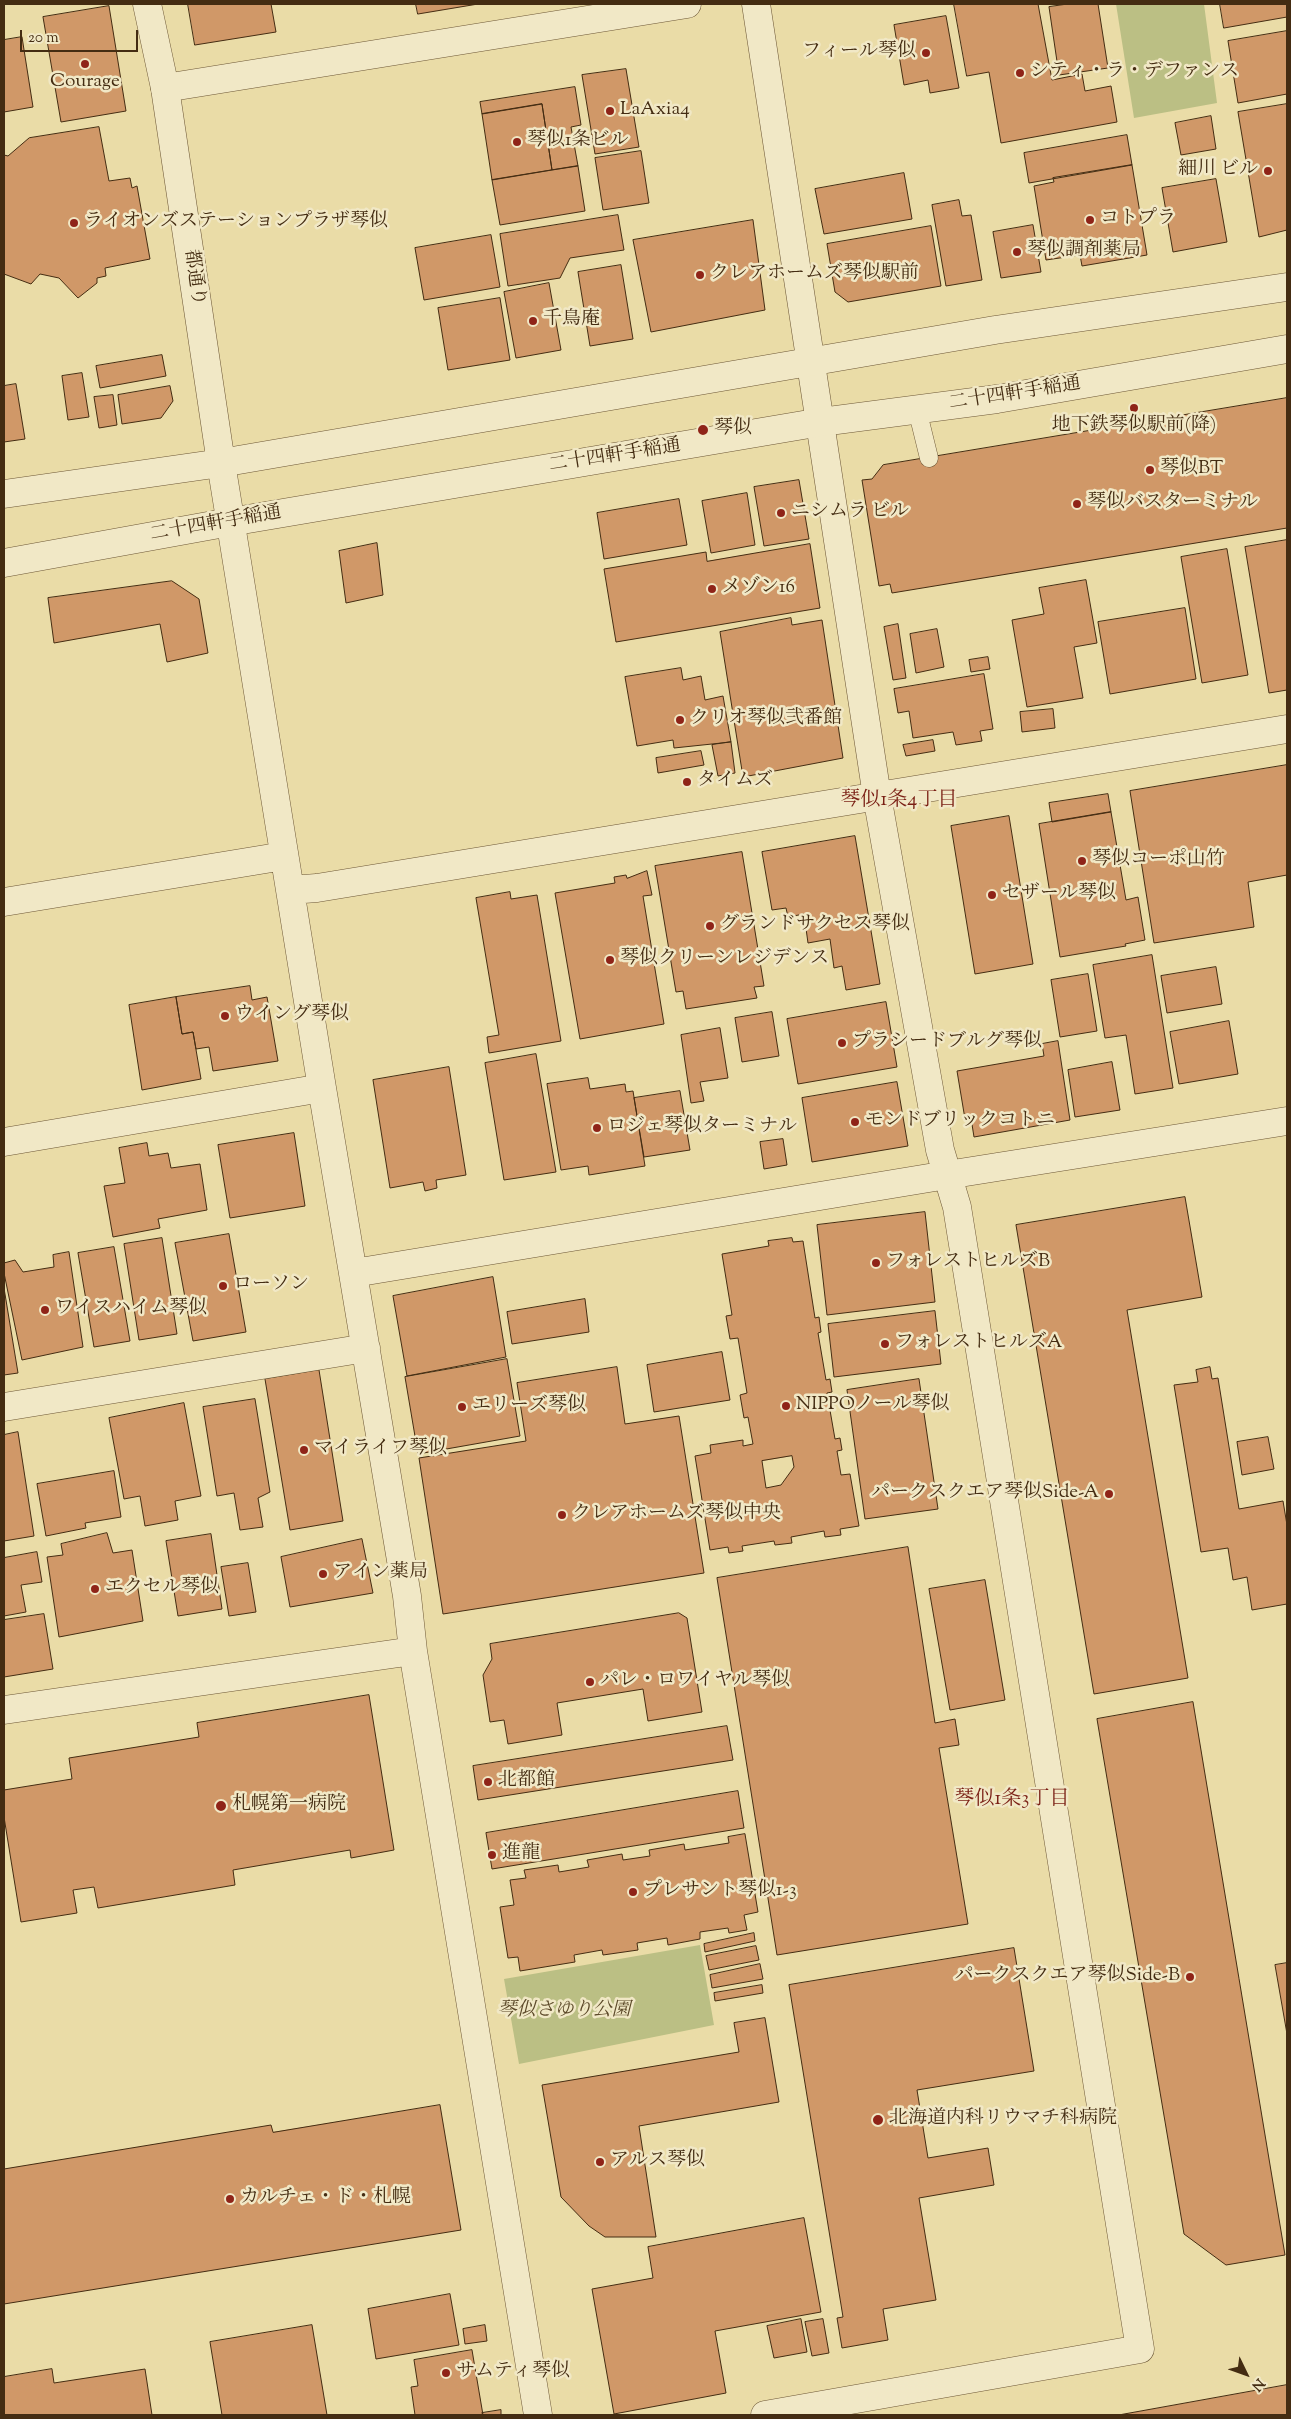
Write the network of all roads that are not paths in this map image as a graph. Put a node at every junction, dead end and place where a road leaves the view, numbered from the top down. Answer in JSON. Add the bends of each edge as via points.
{"nodes":[{"id":1,"x":147,"y":4,"type":"edge"},
{"id":2,"x":687,"y":4,"type":"edge"},
{"id":3,"x":756,"y":4,"type":"edge"},
{"id":4,"x":165,"y":88,"type":"junction"},
{"id":5,"x":1287,"y":287,"type":"edge"},
{"id":6,"x":1287,"y":349,"type":"edge"},
{"id":7,"x":812,"y":363,"type":"junction"},
{"id":8,"x":917,"y":409,"type":"junction"},
{"id":9,"x":821,"y":422,"type":"junction"},
{"id":10,"x":929,"y":458,"type":"dead end"},
{"id":11,"x":221,"y":464,"type":"junction"},
{"id":12,"x":4,"y":494,"type":"edge"},
{"id":13,"x":230,"y":522,"type":"junction"},
{"id":14,"x":4,"y":563,"type":"edge"},
{"id":15,"x":1287,"y":729,"type":"edge"},
{"id":16,"x":877,"y":796,"type":"junction"},
{"id":17,"x":284,"y":856,"type":"junction"},
{"id":18,"x":290,"y":890,"type":"junction"},
{"id":19,"x":4,"y":902,"type":"edge"},
{"id":20,"x":322,"y":1088,"type":"junction"},
{"id":21,"x":1287,"y":1121,"type":"edge"},
{"id":22,"x":4,"y":1142,"type":"edge"},
{"id":23,"x":947,"y":1175,"type":"junction"},
{"id":24,"x":354,"y":1273,"type":"junction"},
{"id":25,"x":366,"y":1348,"type":"junction"},
{"id":26,"x":4,"y":1407,"type":"edge"},
{"id":27,"x":413,"y":1651,"type":"junction"},
{"id":28,"x":4,"y":1710,"type":"edge"},
{"id":29,"x":538,"y":2415,"type":"edge"},
{"id":30,"x":765,"y":2415,"type":"edge"}],
"edges":[{"from":1,"to":4,"type":"street","name":"都通り"},
{"from":2,"to":4,"type":"street"},
{"from":3,"to":7,"type":"street"},
{"from":4,"to":11,"type":"street","name":"都通り"},
{"from":5,"to":7,"type":"street","via":[[995,330]]},
{"from":6,"to":8,"type":"street","name":"二十四軒手稲通"},
{"from":7,"to":9,"type":"street"},
{"from":7,"to":11,"type":"street"},
{"from":8,"to":9,"type":"street","name":"二十四軒手稲通"},
{"from":8,"to":10,"type":"lane"},
{"from":9,"to":13,"type":"street","name":"二十四軒手稲通"},
{"from":9,"to":16,"type":"street"},
{"from":11,"to":12,"type":"street"},
{"from":11,"to":13,"type":"street","name":"都通り"},
{"from":13,"to":14,"type":"street","name":"二十四軒手稲通"},
{"from":13,"to":17,"type":"street","name":"都通り"},
{"from":15,"to":16,"type":"street"},
{"from":16,"to":18,"type":"street"},
{"from":16,"to":23,"type":"street"},
{"from":17,"to":18,"type":"street","name":"都通り"},
{"from":17,"to":19,"type":"street"},
{"from":18,"to":20,"type":"street","name":"都通り"},
{"from":20,"to":22,"type":"street"},
{"from":20,"to":24,"type":"street","name":"都通り"},
{"from":21,"to":23,"type":"street"},
{"from":23,"to":24,"type":"street"},
{"from":23,"to":30,"type":"street","via":[[957,1207],[1140,2349]]},
{"from":24,"to":25,"type":"street","name":"都通り"},
{"from":25,"to":26,"type":"street"},
{"from":25,"to":27,"type":"street","name":"都通り","via":[[407,1596]]},
{"from":27,"to":28,"type":"street"},
{"from":27,"to":29,"type":"street","name":"都通り"}]}
